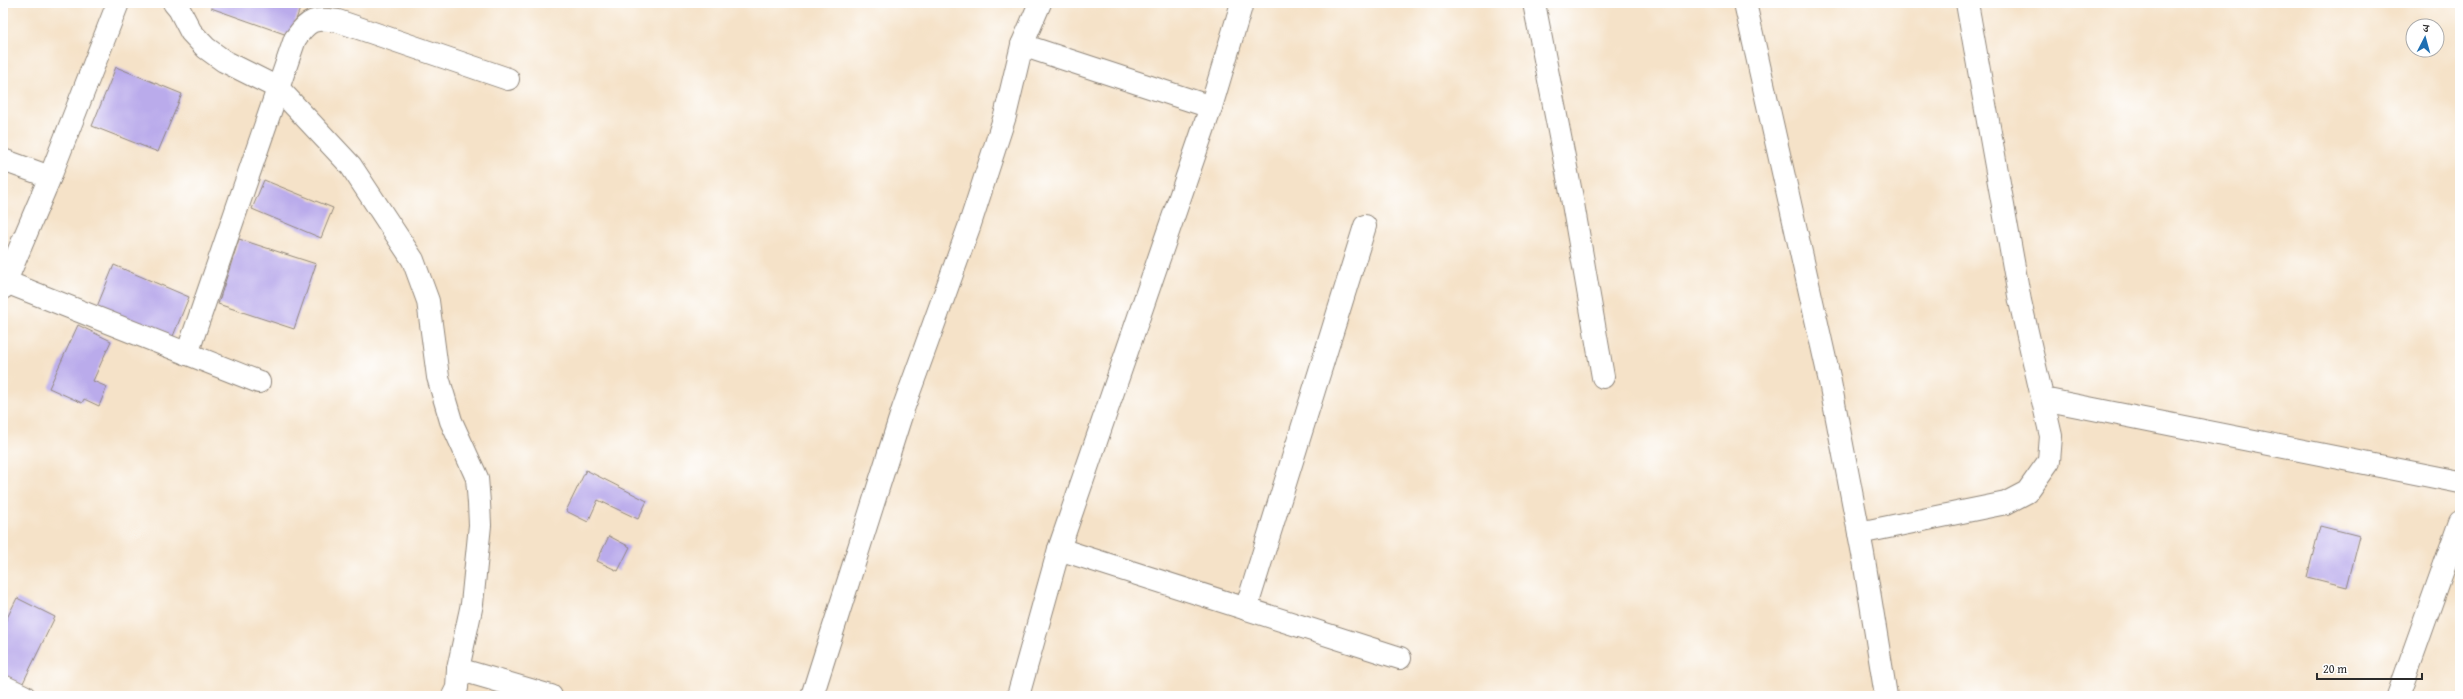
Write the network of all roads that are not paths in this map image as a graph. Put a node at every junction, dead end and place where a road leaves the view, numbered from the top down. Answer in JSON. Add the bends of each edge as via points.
{"nodes":[{"id":1,"x":118,"y":3,"type":"edge"},
{"id":2,"x":174,"y":3,"type":"edge"},
{"id":3,"x":1040,"y":3,"type":"edge"},
{"id":4,"x":1242,"y":3,"type":"edge"},
{"id":5,"x":1534,"y":3,"type":"edge"},
{"id":6,"x":1745,"y":3,"type":"edge"},
{"id":7,"x":1967,"y":3,"type":"edge"},
{"id":8,"x":1022,"y":45,"type":"junction"},
{"id":9,"x":508,"y":79,"type":"dead end"},
{"id":10,"x":278,"y":88,"type":"junction"},
{"id":11,"x":1211,"y":107,"type":"junction"},
{"id":12,"x":3,"y":160,"type":"edge"},
{"id":13,"x":50,"y":176,"type":"junction"},
{"id":14,"x":1364,"y":226,"type":"dead end"},
{"id":15,"x":4,"y":285,"type":"edge"},
{"id":16,"x":187,"y":354,"type":"junction"},
{"id":17,"x":1603,"y":377,"type":"dead end"},
{"id":18,"x":259,"y":382,"type":"dead end"},
{"id":19,"x":2043,"y":399,"type":"junction"},
{"id":20,"x":2460,"y":482,"type":"edge"},
{"id":21,"x":2460,"y":522,"type":"edge"},
{"id":22,"x":1859,"y":532,"type":"junction"},
{"id":23,"x":1059,"y":549,"type":"junction"},
{"id":24,"x":1246,"y":609,"type":"junction"},
{"id":25,"x":1400,"y":658,"type":"dead end"},
{"id":26,"x":458,"y":669,"type":"junction"},
{"id":27,"x":3,"y":686,"type":"edge"},
{"id":28,"x":24,"y":696,"type":"edge"},
{"id":29,"x":453,"y":696,"type":"edge"},
{"id":30,"x":551,"y":696,"type":"edge"},
{"id":31,"x":812,"y":696,"type":"edge"},
{"id":32,"x":1018,"y":696,"type":"edge"},
{"id":33,"x":1886,"y":696,"type":"edge"},
{"id":34,"x":2398,"y":696,"type":"edge"}],
"edges":[{"from":1,"to":13,"type":"street"},
{"from":2,"to":10,"type":"street","via":[[180,8],[191,32],[206,48],[224,61]]},
{"from":3,"to":8,"type":"street"},
{"from":4,"to":11,"type":"street"},
{"from":5,"to":17,"type":"street"},
{"from":6,"to":22,"type":"street","via":[[1829,378]]},
{"from":7,"to":19,"type":"street","via":[[2020,301]]},
{"from":8,"to":11,"type":"street"},
{"from":8,"to":31,"type":"street","via":[[1000,131],[969,227],[903,409]]},
{"from":9,"to":10,"type":"street","via":[[338,20],[323,19],[306,24],[295,39]]},
{"from":10,"to":16,"type":"street"},
{"from":10,"to":26,"type":"street","via":[[351,166],[414,260],[428,301],[438,377],[451,421],[477,478],[480,526],[472,604]]},
{"from":11,"to":23,"type":"street"},
{"from":12,"to":13,"type":"street"},
{"from":13,"to":15,"type":"street"},
{"from":14,"to":24,"type":"street"},
{"from":15,"to":16,"type":"street"},
{"from":16,"to":18,"type":"street"},
{"from":19,"to":20,"type":"street"},
{"from":19,"to":22,"type":"street","via":[[2051,436],[2049,460],[2027,492],[2006,503]]},
{"from":21,"to":34,"type":"street"},
{"from":22,"to":33,"type":"street"},
{"from":23,"to":24,"type":"street"},
{"from":23,"to":32,"type":"street"},
{"from":24,"to":25,"type":"street"},
{"from":26,"to":29,"type":"street","via":[[457,688]]},
{"from":26,"to":30,"type":"street"},
{"from":27,"to":28,"type":"street"}]}
